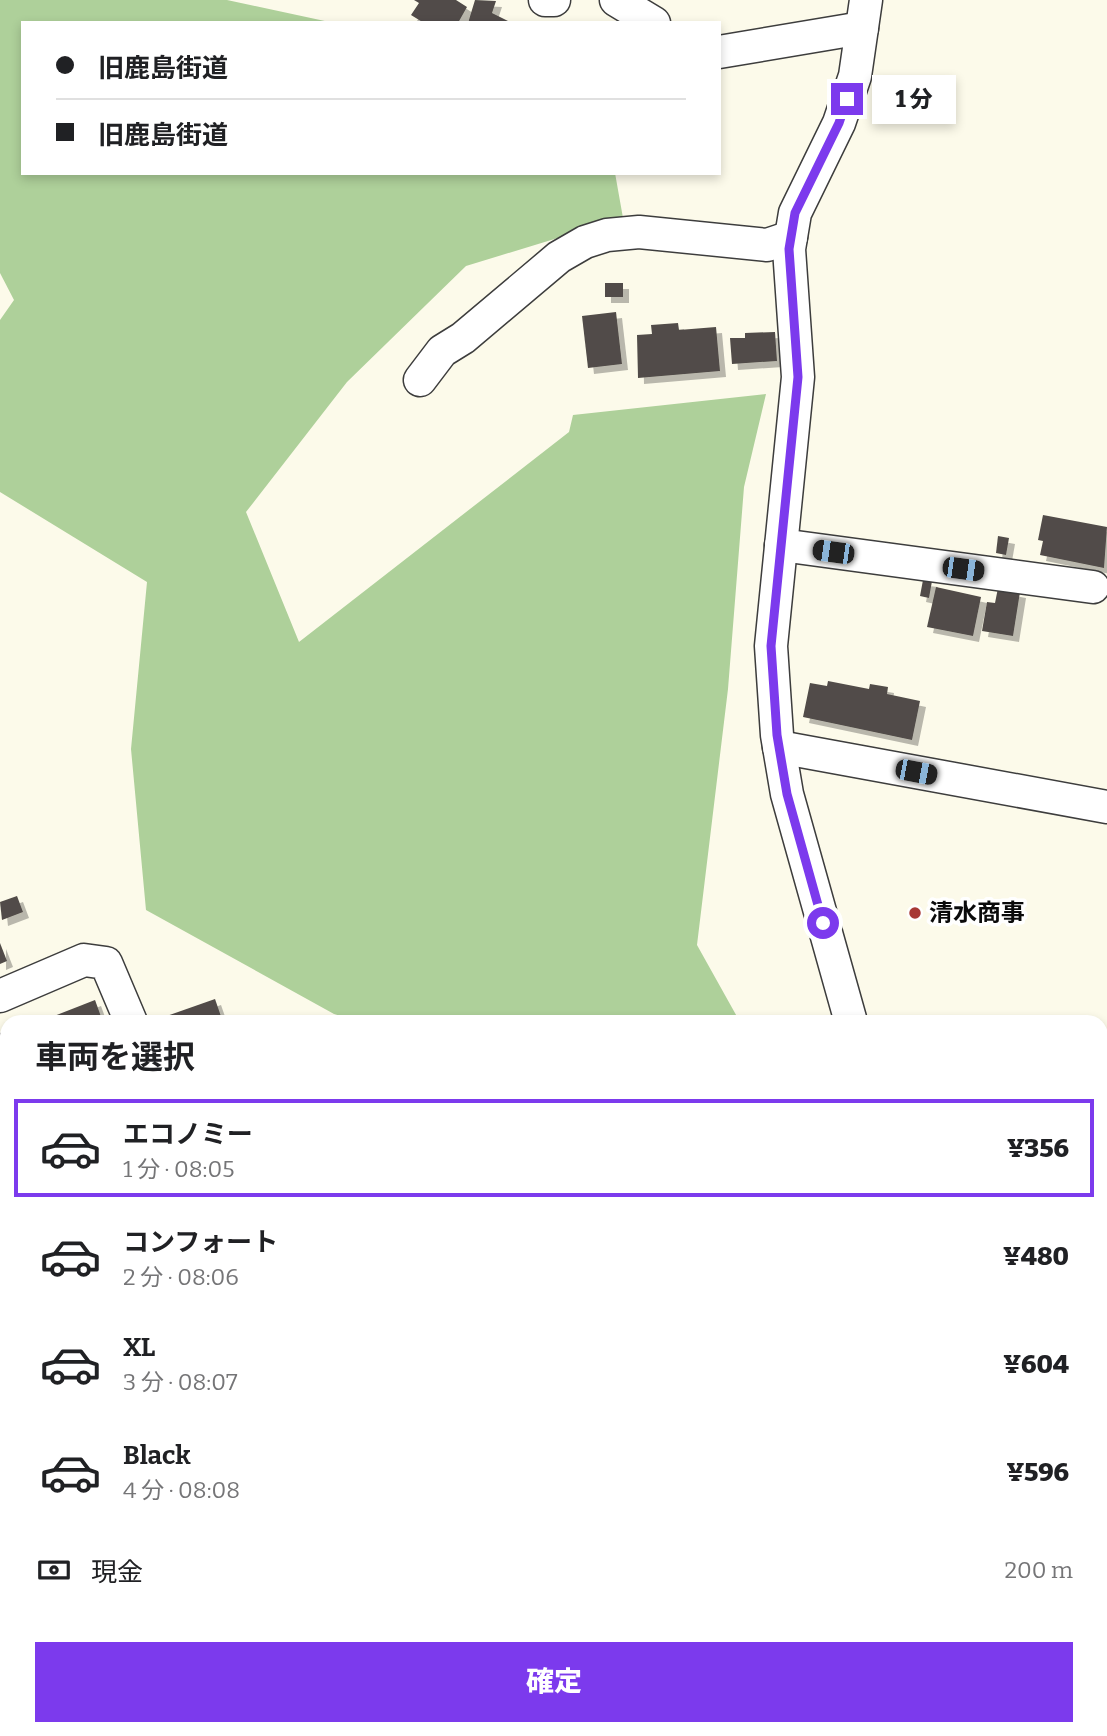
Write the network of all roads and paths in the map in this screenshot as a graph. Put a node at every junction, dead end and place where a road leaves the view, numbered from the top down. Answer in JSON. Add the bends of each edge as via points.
{"nodes":[{"id":1,"x":545,"y":0,"type":"edge"},
{"id":2,"x":554,"y":0,"type":"edge"},
{"id":3,"x":615,"y":0,"type":"edge"},
{"id":4,"x":864,"y":14,"type":"edge"},
{"id":5,"x":651,"y":21,"type":"edge"},
{"id":6,"x":721,"y":50,"type":"edge"},
{"id":7,"x":791,"y":237,"type":"junction"},
{"id":8,"x":421,"y":380,"type":"dead end"},
{"id":9,"x":781,"y":545,"type":"junction"},
{"id":10,"x":1093,"y":587,"type":"dead end"},
{"id":11,"x":779,"y":747,"type":"junction"},
{"id":12,"x":1107,"y":807,"type":"edge"},
{"id":13,"x":0,"y":996,"type":"edge"},
{"id":14,"x":128,"y":1015,"type":"edge"},
{"id":15,"x":849,"y":1015,"type":"edge"}],
"edges":[{"from":1,"to":2,"type":"street"},
{"from":3,"to":5,"type":"street"},
{"from":4,"to":6,"type":"street"},
{"from":4,"to":7,"type":"street","via":[[851,88],[795,213]]},
{"from":7,"to":8,"type":"street","via":[[768,245],[639,232],[586,242],[559,257],[442,351]]},
{"from":7,"to":9,"type":"street","via":[[798,377]]},
{"from":9,"to":10,"type":"street"},
{"from":9,"to":11,"type":"street","via":[[771,646]]},
{"from":11,"to":12,"type":"street"},
{"from":11,"to":15,"type":"street","via":[[787,794]]},
{"from":13,"to":14,"type":"street","via":[[83,960],[106,963]]}]}
